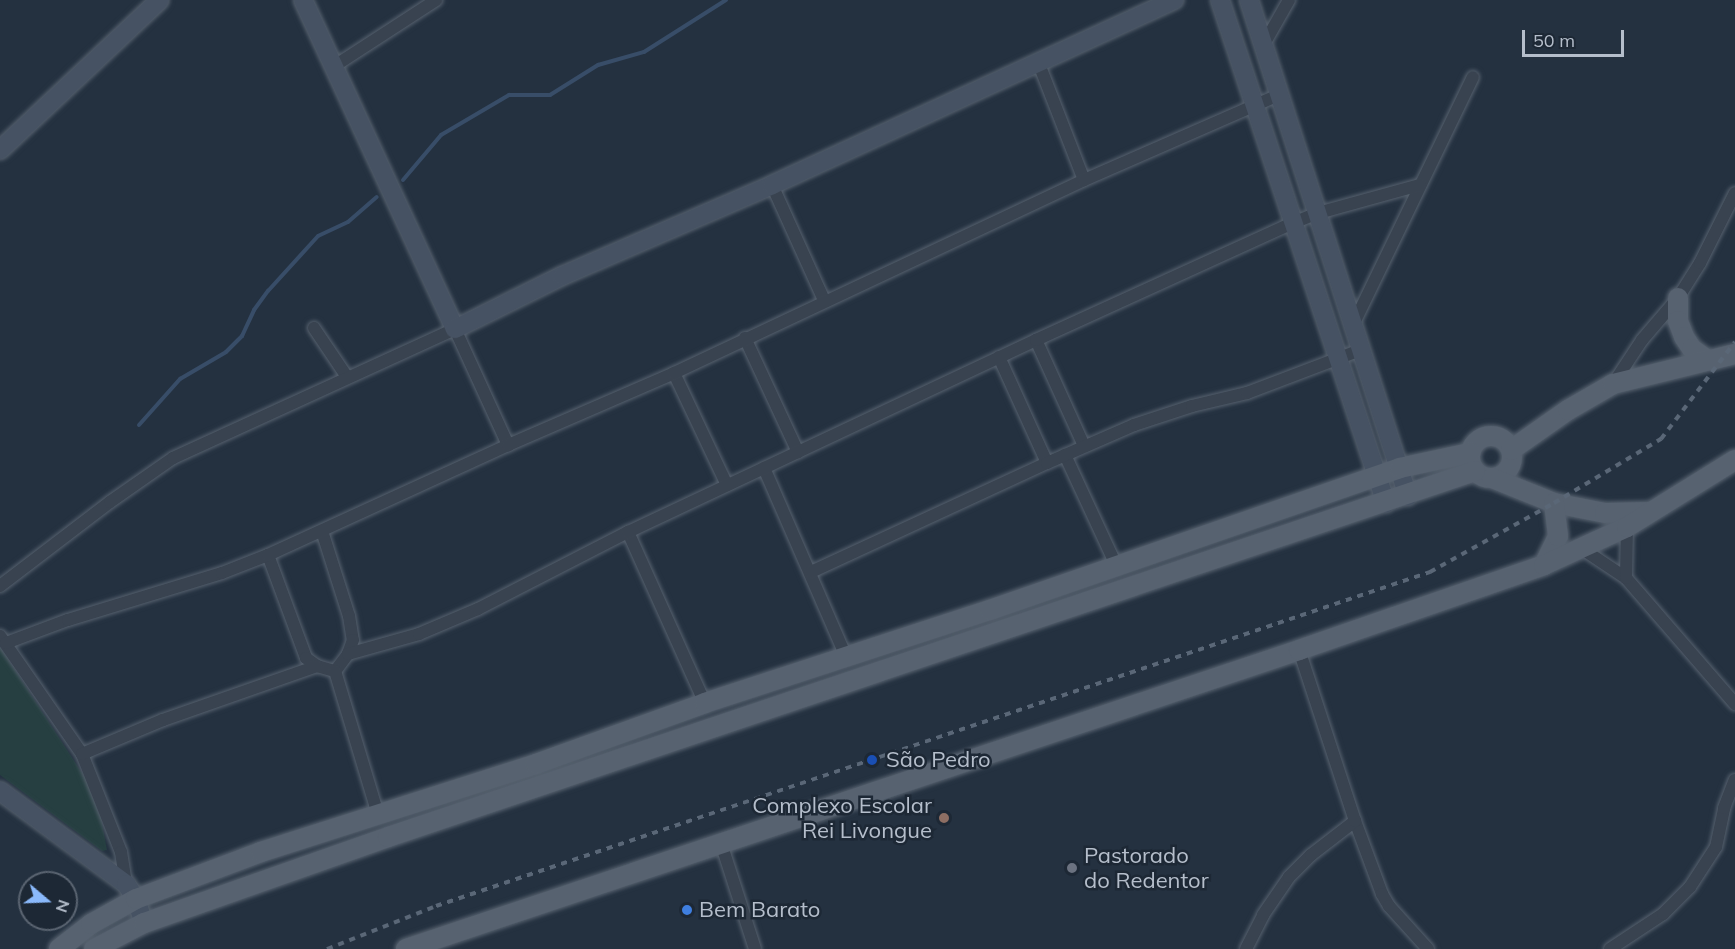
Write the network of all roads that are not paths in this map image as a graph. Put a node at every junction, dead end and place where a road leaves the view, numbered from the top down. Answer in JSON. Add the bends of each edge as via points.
{"nodes":[{"id":1,"x":160,"y":0,"type":"edge"},
{"id":2,"x":303,"y":0,"type":"edge"},
{"id":3,"x":436,"y":0,"type":"edge"},
{"id":4,"x":1175,"y":0,"type":"edge"},
{"id":5,"x":1220,"y":0,"type":"edge"},
{"id":6,"x":1249,"y":0,"type":"edge"},
{"id":7,"x":1289,"y":0,"type":"edge"},
{"id":8,"x":1264,"y":44,"type":"junction"},
{"id":9,"x":1039,"y":64,"type":"junction"},
{"id":10,"x":333,"y":67,"type":"junction"},
{"id":11,"x":1473,"y":77,"type":"dead end"},
{"id":12,"x":1281,"y":94,"type":"junction"},
{"id":13,"x":1253,"y":105,"type":"junction"},
{"id":14,"x":0,"y":150,"type":"edge"},
{"id":15,"x":1084,"y":180,"type":"junction"},
{"id":16,"x":772,"y":185,"type":"junction"},
{"id":17,"x":1420,"y":185,"type":"junction"},
{"id":18,"x":1735,"y":193,"type":"edge"},
{"id":19,"x":1318,"y":213,"type":"junction"},
{"id":20,"x":1293,"y":223,"type":"junction"},
{"id":21,"x":1678,"y":298,"type":"junction"},
{"id":22,"x":824,"y":300,"type":"junction"},
{"id":23,"x":1354,"y":323,"type":"junction"},
{"id":24,"x":314,"y":328,"type":"dead end"},
{"id":25,"x":455,"y":329,"type":"junction"},
{"id":26,"x":745,"y":338,"type":"junction"},
{"id":27,"x":1036,"y":340,"type":"junction"},
{"id":28,"x":1363,"y":349,"type":"junction"},
{"id":29,"x":1735,"y":354,"type":"edge"},
{"id":30,"x":999,"y":357,"type":"junction"},
{"id":31,"x":1338,"y":358,"type":"junction"},
{"id":32,"x":1708,"y":360,"type":"junction"},
{"id":33,"x":674,"y":372,"type":"junction"},
{"id":34,"x":347,"y":376,"type":"junction"},
{"id":35,"x":1613,"y":384,"type":"junction"},
{"id":36,"x":508,"y":445,"type":"junction"},
{"id":37,"x":1084,"y":446,"type":"junction"},
{"id":38,"x":1511,"y":450,"type":"junction"},
{"id":39,"x":798,"y":452,"type":"junction"},
{"id":40,"x":1065,"y":455,"type":"junction"},
{"id":41,"x":1735,"y":460,"type":"edge"},
{"id":42,"x":1047,"y":463,"type":"junction"},
{"id":43,"x":1479,"y":467,"type":"junction"},
{"id":44,"x":764,"y":468,"type":"junction"},
{"id":45,"x":1401,"y":468,"type":"junction"},
{"id":46,"x":1377,"y":477,"type":"junction"},
{"id":47,"x":727,"y":485,"type":"junction"},
{"id":48,"x":1408,"y":496,"type":"junction"},
{"id":49,"x":1386,"y":503,"type":"junction"},
{"id":50,"x":1554,"y":503,"type":"junction"},
{"id":51,"x":1654,"y":511,"type":"junction"},
{"id":52,"x":1248,"y":520,"type":"junction"},
{"id":53,"x":1627,"y":527,"type":"junction"},
{"id":54,"x":322,"y":531,"type":"junction"},
{"id":55,"x":628,"y":532,"type":"junction"},
{"id":56,"x":1256,"y":544,"type":"junction"},
{"id":57,"x":1581,"y":548,"type":"junction"},
{"id":58,"x":268,"y":555,"type":"junction"},
{"id":59,"x":1116,"y":565,"type":"junction"},
{"id":60,"x":1544,"y":565,"type":"junction"},
{"id":61,"x":811,"y":572,"type":"junction"},
{"id":62,"x":1626,"y":578,"type":"junction"},
{"id":63,"x":0,"y":586,"type":"edge"},
{"id":64,"x":990,"y":610,"type":"junction"},
{"id":65,"x":998,"y":633,"type":"junction"},
{"id":66,"x":3,"y":640,"type":"edge"},
{"id":67,"x":1299,"y":650,"type":"junction"},
{"id":68,"x":348,"y":654,"type":"junction"},
{"id":69,"x":846,"y":657,"type":"junction"},
{"id":70,"x":317,"y":666,"type":"junction"},
{"id":71,"x":334,"y":671,"type":"junction"},
{"id":72,"x":705,"y":703,"type":"junction"},
{"id":73,"x":1735,"y":704,"type":"edge"},
{"id":74,"x":82,"y":754,"type":"junction"},
{"id":75,"x":536,"y":764,"type":"junction"},
{"id":76,"x":1735,"y":780,"type":"edge"},
{"id":77,"x":543,"y":786,"type":"junction"},
{"id":78,"x":0,"y":791,"type":"edge"},
{"id":79,"x":378,"y":814,"type":"junction"},
{"id":80,"x":1355,"y":821,"type":"junction"},
{"id":81,"x":721,"y":843,"type":"junction"},
{"id":82,"x":261,"y":852,"type":"junction"},
{"id":83,"x":274,"y":876,"type":"junction"},
{"id":84,"x":131,"y":892,"type":"junction"},
{"id":85,"x":144,"y":923,"type":"junction"},
{"id":86,"x":59,"y":949,"type":"edge"},
{"id":87,"x":94,"y":949,"type":"edge"},
{"id":88,"x":406,"y":949,"type":"edge"},
{"id":89,"x":754,"y":949,"type":"edge"},
{"id":90,"x":1246,"y":949,"type":"edge"},
{"id":91,"x":1428,"y":949,"type":"edge"},
{"id":92,"x":1610,"y":949,"type":"edge"}],
"edges":[{"from":1,"to":14,"type":"street"},
{"from":2,"to":10,"type":"street"},
{"from":3,"to":10,"type":"street"},
{"from":4,"to":9,"type":"street"},
{"from":5,"to":13,"type":"street"},
{"from":6,"to":8,"type":"street"},
{"from":7,"to":8,"type":"street"},
{"from":8,"to":12,"type":"street"},
{"from":9,"to":15,"type":"street"},
{"from":9,"to":16,"type":"street"},
{"from":10,"to":25,"type":"street"},
{"from":11,"to":17,"type":"street"},
{"from":12,"to":13,"type":"street"},
{"from":12,"to":19,"type":"street"},
{"from":13,"to":15,"type":"street"},
{"from":13,"to":20,"type":"street"},
{"from":15,"to":22,"type":"street"},
{"from":16,"to":22,"type":"street"},
{"from":16,"to":25,"type":"street","via":[[562,276]]},
{"from":17,"to":19,"type":"street"},
{"from":17,"to":23,"type":"street"},
{"from":18,"to":21,"type":"street"},
{"from":19,"to":20,"type":"street"},
{"from":19,"to":23,"type":"street"},
{"from":20,"to":27,"type":"street"},
{"from":20,"to":31,"type":"street"},
{"from":21,"to":32,"type":"main road","via":[[1678,321],[1684,337],[1692,349]]},
{"from":21,"to":35,"type":"street","via":[[1642,340]]},
{"from":22,"to":26,"type":"street"},
{"from":23,"to":28,"type":"street"},
{"from":24,"to":34,"type":"street"},
{"from":25,"to":34,"type":"street"},
{"from":25,"to":36,"type":"street"},
{"from":26,"to":33,"type":"street"},
{"from":26,"to":39,"type":"street"},
{"from":27,"to":30,"type":"street"},
{"from":27,"to":37,"type":"street"},
{"from":28,"to":31,"type":"street"},
{"from":28,"to":45,"type":"street"},
{"from":29,"to":32,"type":"main road"},
{"from":30,"to":39,"type":"street"},
{"from":30,"to":42,"type":"street"},
{"from":31,"to":37,"type":"street","via":[[1247,393],[1192,406]]},
{"from":31,"to":46,"type":"street"},
{"from":32,"to":35,"type":"main road"},
{"from":33,"to":36,"type":"street"},
{"from":33,"to":47,"type":"street"},
{"from":34,"to":63,"type":"street","via":[[173,458]]},
{"from":35,"to":38,"type":"main road"},
{"from":36,"to":54,"type":"street"},
{"from":37,"to":40,"type":"street"},
{"from":38,"to":43,"type":"main road","via":[[1508,469]]},
{"from":38,"to":43,"type":"main road","via":[[1502,439],[1489,436],[1477,441]]},
{"from":39,"to":44,"type":"street"},
{"from":40,"to":42,"type":"street"},
{"from":40,"to":59,"type":"street"},
{"from":41,"to":51,"type":"main road"},
{"from":42,"to":61,"type":"street"},
{"from":43,"to":45,"type":"main road"},
{"from":43,"to":48,"type":"main road"},
{"from":43,"to":50,"type":"main road"},
{"from":44,"to":47,"type":"street"},
{"from":44,"to":61,"type":"street"},
{"from":45,"to":46,"type":"main road"},
{"from":45,"to":48,"type":"street"},
{"from":46,"to":49,"type":"street"},
{"from":46,"to":52,"type":"main road"},
{"from":47,"to":55,"type":"street"},
{"from":48,"to":49,"type":"main road"},
{"from":49,"to":56,"type":"main road"},
{"from":50,"to":51,"type":"main road","via":[[1615,513]]},
{"from":50,"to":60,"type":"main road","via":[[1558,536]]},
{"from":51,"to":53,"type":"main road"},
{"from":52,"to":56,"type":"main road"},
{"from":52,"to":59,"type":"main road"},
{"from":53,"to":57,"type":"main road"},
{"from":53,"to":62,"type":"street"},
{"from":54,"to":58,"type":"street"},
{"from":54,"to":68,"type":"street","via":[[349,616],[353,640]]},
{"from":55,"to":68,"type":"street","via":[[478,609],[419,634]]},
{"from":55,"to":72,"type":"street"},
{"from":56,"to":65,"type":"main road"},
{"from":57,"to":60,"type":"main road"},
{"from":57,"to":62,"type":"street"},
{"from":58,"to":66,"type":"street","via":[[222,573]]},
{"from":58,"to":70,"type":"street","via":[[306,658]]},
{"from":59,"to":64,"type":"main road"},
{"from":60,"to":67,"type":"main road"},
{"from":61,"to":69,"type":"street"},
{"from":62,"to":73,"type":"street"},
{"from":64,"to":65,"type":"main road"},
{"from":64,"to":69,"type":"main road"},
{"from":65,"to":77,"type":"main road"},
{"from":66,"to":74,"type":"street"},
{"from":67,"to":80,"type":"street"},
{"from":67,"to":81,"type":"main road"},
{"from":68,"to":71,"type":"street"},
{"from":69,"to":72,"type":"main road"},
{"from":70,"to":71,"type":"street"},
{"from":70,"to":74,"type":"street","via":[[163,720]]},
{"from":71,"to":79,"type":"street"},
{"from":72,"to":75,"type":"main road"},
{"from":74,"to":84,"type":"street","via":[[121,852]]},
{"from":75,"to":77,"type":"main road"},
{"from":75,"to":79,"type":"main road"},
{"from":76,"to":92,"type":"street","via":[[1716,847],[1690,887],[1663,914]]},
{"from":77,"to":83,"type":"main road"},
{"from":78,"to":84,"type":"street"},
{"from":79,"to":82,"type":"main road"},
{"from":80,"to":90,"type":"street","via":[[1289,877]]},
{"from":80,"to":91,"type":"street","via":[[1382,894]]},
{"from":81,"to":88,"type":"main road"},
{"from":81,"to":89,"type":"street"},
{"from":82,"to":83,"type":"main road"},
{"from":82,"to":84,"type":"main road"},
{"from":83,"to":85,"type":"main road"},
{"from":84,"to":85,"type":"street"},
{"from":84,"to":86,"type":"main road"},
{"from":85,"to":87,"type":"main road"}]}
